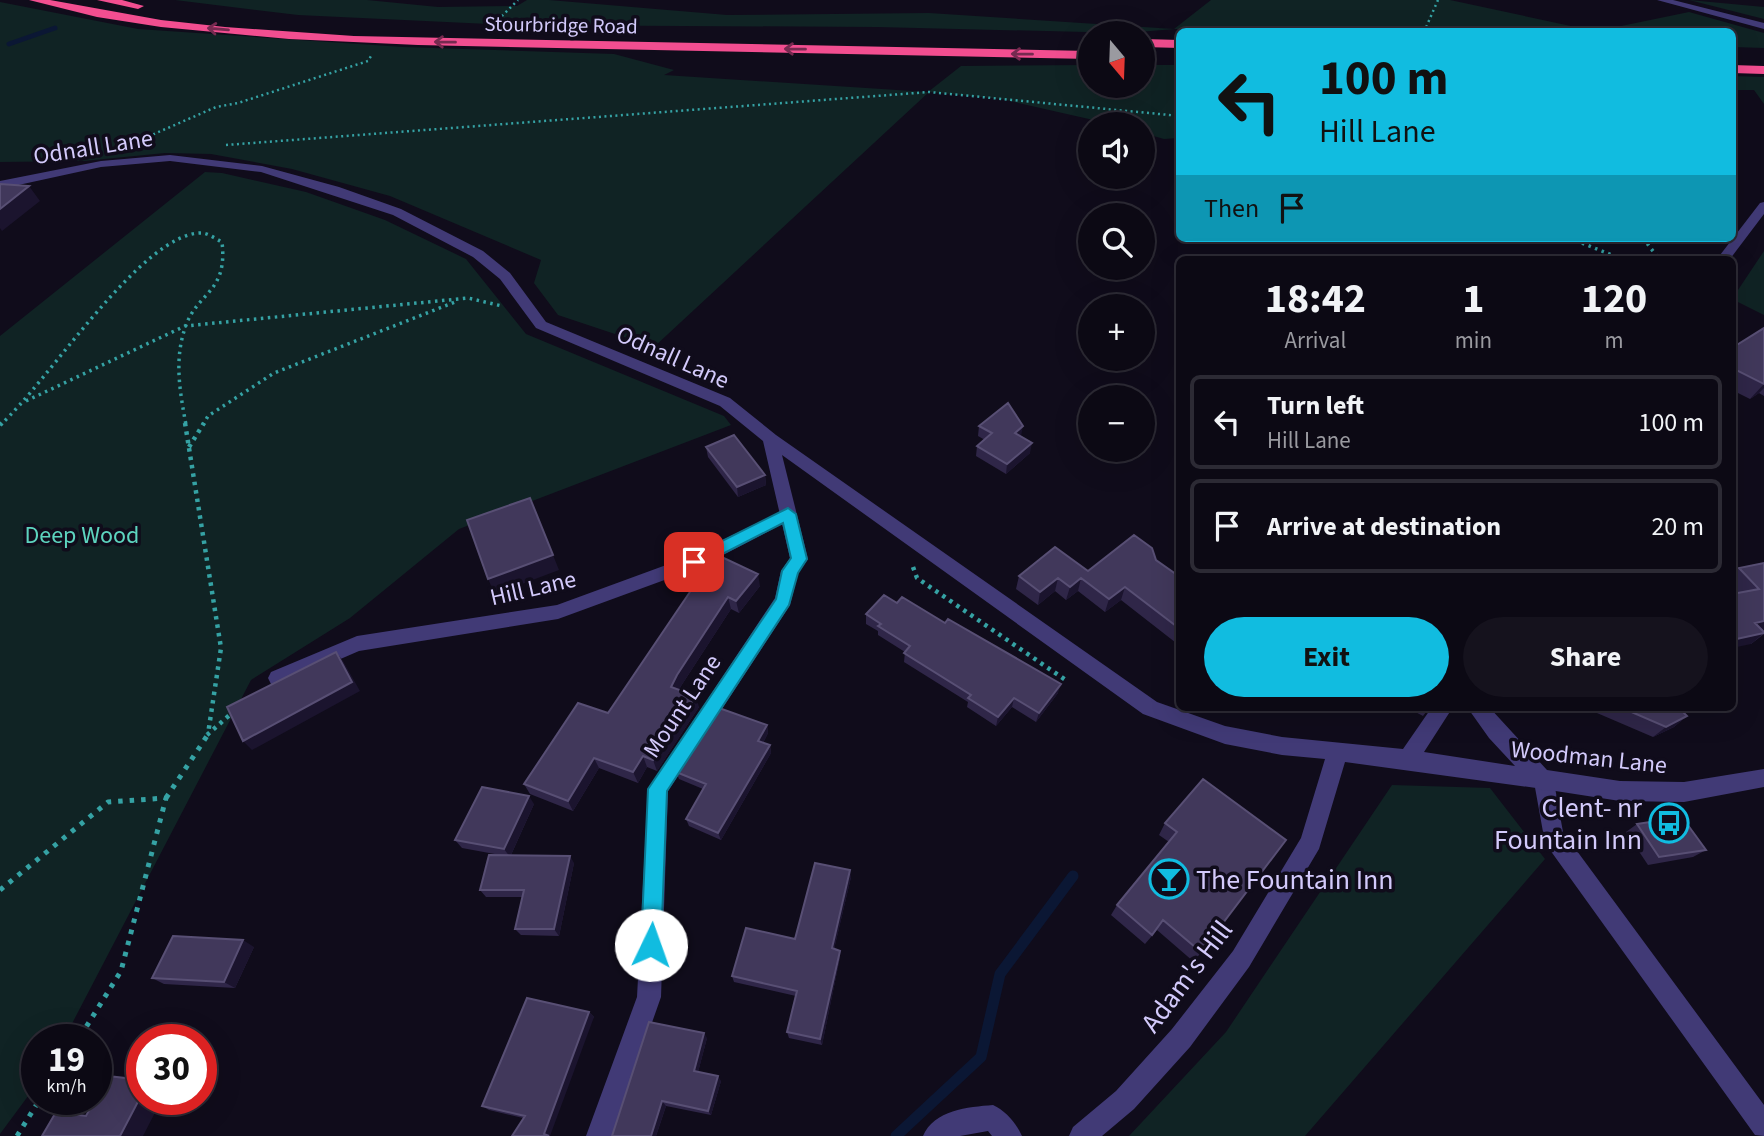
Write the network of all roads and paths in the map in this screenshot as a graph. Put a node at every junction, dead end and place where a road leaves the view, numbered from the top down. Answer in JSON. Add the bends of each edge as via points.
{"nodes":[{"id":1,"x":34,"y":0,"type":"edge"},
{"id":2,"x":102,"y":0,"type":"edge"},
{"id":3,"x":518,"y":0,"type":"edge"},
{"id":4,"x":1438,"y":0,"type":"edge"},
{"id":5,"x":1661,"y":0,"type":"edge"},
{"id":6,"x":149,"y":8,"type":"dead end"},
{"id":7,"x":494,"y":24,"type":"dead end"},
{"id":8,"x":1764,"y":26,"type":"edge"},
{"id":9,"x":1426,"y":28,"type":"edge"},
{"id":10,"x":470,"y":29,"type":"dead end"},
{"id":11,"x":852,"y":37,"type":"dead end"},
{"id":12,"x":932,"y":38,"type":"dead end"},
{"id":13,"x":379,"y":40,"type":"junction"},
{"id":14,"x":1078,"y":42,"type":"edge"},
{"id":15,"x":1155,"y":43,"type":"edge"},
{"id":16,"x":1176,"y":44,"type":"edge"},
{"id":17,"x":1078,"y":55,"type":"edge"},
{"id":18,"x":1736,"y":55,"type":"edge"},
{"id":19,"x":1155,"y":56,"type":"edge"},
{"id":20,"x":1754,"y":56,"type":"dead end"},
{"id":21,"x":1176,"y":57,"type":"edge"},
{"id":22,"x":1736,"y":69,"type":"edge"},
{"id":23,"x":1764,"y":70,"type":"edge"},
{"id":24,"x":1176,"y":116,"type":"edge"},
{"id":25,"x":224,"y":145,"type":"dead end"},
{"id":26,"x":101,"y":164,"type":"junction"},
{"id":27,"x":0,"y":185,"type":"edge"},
{"id":28,"x":1764,"y":206,"type":"edge"},
{"id":29,"x":1579,"y":242,"type":"edge"},
{"id":30,"x":1646,"y":242,"type":"edge"},
{"id":31,"x":1614,"y":256,"type":"edge"},
{"id":32,"x":1657,"y":256,"type":"edge"},
{"id":33,"x":1725,"y":256,"type":"edge"},
{"id":34,"x":462,"y":299,"type":"junction"},
{"id":35,"x":533,"y":314,"type":"junction"},
{"id":36,"x":185,"y":326,"type":"junction"},
{"id":37,"x":22,"y":402,"type":"junction"},
{"id":38,"x":0,"y":425,"type":"edge"},
{"id":39,"x":770,"y":439,"type":"junction"},
{"id":40,"x":188,"y":448,"type":"junction"},
{"id":41,"x":788,"y":514,"type":"junction"},
{"id":42,"x":278,"y":678,"type":"edge"},
{"id":43,"x":239,"y":706,"type":"edge"},
{"id":44,"x":1440,"y":711,"type":"edge"},
{"id":45,"x":1480,"y":711,"type":"edge"},
{"id":46,"x":208,"y":734,"type":"junction"},
{"id":47,"x":1337,"y":753,"type":"junction"},
{"id":48,"x":1408,"y":759,"type":"junction"},
{"id":49,"x":1764,"y":778,"type":"edge"},
{"id":50,"x":1544,"y":782,"type":"junction"},
{"id":51,"x":166,"y":798,"type":"junction"},
{"id":52,"x":0,"y":891,"type":"edge"},
{"id":53,"x":88,"y":1024,"type":"edge"},
{"id":54,"x":30,"y":1115,"type":"edge"},
{"id":55,"x":1764,"y":1126,"type":"edge"},
{"id":56,"x":17,"y":1136,"type":"edge"},
{"id":57,"x":599,"y":1136,"type":"edge"},
{"id":58,"x":936,"y":1136,"type":"edge"},
{"id":59,"x":1009,"y":1136,"type":"edge"},
{"id":60,"x":1082,"y":1136,"type":"edge"}],
"edges":[{"from":13,"to":1,"type":"highway","name":"Stourbridge Road","one_way":true,"via":[[192,27],[96,15]]},
{"from":2,"to":6,"type":"highway"},
{"from":3,"to":7,"type":"path"},
{"from":4,"to":9,"type":"path"},
{"from":5,"to":8,"type":"street"},
{"from":10,"to":11,"type":"highway","name":"Stourbridge Road"},
{"from":12,"to":14,"type":"highway"},
{"from":17,"to":13,"type":"highway","name":"Stourbridge Road","one_way":true},
{"from":13,"to":26,"type":"path","via":[[368,61],[216,107],[117,151]]},
{"from":15,"to":16,"type":"highway"},
{"from":18,"to":20,"type":"highway"},
{"from":19,"to":21,"type":"highway"},
{"from":22,"to":23,"type":"highway"},
{"from":24,"to":25,"type":"path","via":[[929,92]]},
{"from":26,"to":27,"type":"street","name":"Odnall Lane"},
{"from":26,"to":35,"type":"street","name":"Odnall Lane","via":[[170,158],[223,162],[335,190],[397,212],[478,254],[505,276]]},
{"from":28,"to":33,"type":"street"},
{"from":29,"to":31,"type":"path"},
{"from":30,"to":32,"type":"path"},
{"from":34,"to":35,"type":"path"},
{"from":34,"to":36,"type":"path"},
{"from":34,"to":40,"type":"path","via":[[274,373],[208,416]]},
{"from":35,"to":39,"type":"street","name":"Odnall Lane","via":[[541,325],[725,402]]},
{"from":36,"to":37,"type":"path"},
{"from":36,"to":37,"type":"path","via":[[221,276],[225,259],[222,242],[204,233],[178,238],[151,255]]},
{"from":36,"to":40,"type":"path","via":[[177,371]]},
{"from":37,"to":38,"type":"path"},
{"from":39,"to":41,"type":"street","name":"Mount Lane"},
{"from":39,"to":47,"type":"street","name":"Odnall Lane","via":[[1150,708],[1225,735]]},
{"from":40,"to":46,"type":"path","via":[[221,648]]},
{"from":41,"to":42,"type":"street","name":"Hill Lane","via":[[694,562],[558,612],[357,644]]},
{"from":41,"to":57,"type":"street","name":"Mount Lane","via":[[799,559],[790,571],[783,600],[658,789],[649,998]]},
{"from":43,"to":46,"type":"path"},
{"from":44,"to":48,"type":"street"},
{"from":45,"to":50,"type":"street"},
{"from":46,"to":51,"type":"path"},
{"from":47,"to":48,"type":"street","name":"Odnall Lane"},
{"from":47,"to":60,"type":"street","name":"Adam's Hill","via":[[1311,842],[1241,959],[1181,1038],[1134,1090]]},
{"from":48,"to":50,"type":"street","name":"Woodman Lane"},
{"from":49,"to":50,"type":"street","name":"Woodman Lane","via":[[1684,792],[1620,791]]},
{"from":50,"to":55,"type":"street","via":[[1553,836]]},
{"from":51,"to":52,"type":"path","via":[[108,803]]},
{"from":51,"to":53,"type":"path","via":[[121,971]]},
{"from":54,"to":56,"type":"path"},
{"from":58,"to":59,"type":"street","via":[[960,1121],[993,1118]]}]}
